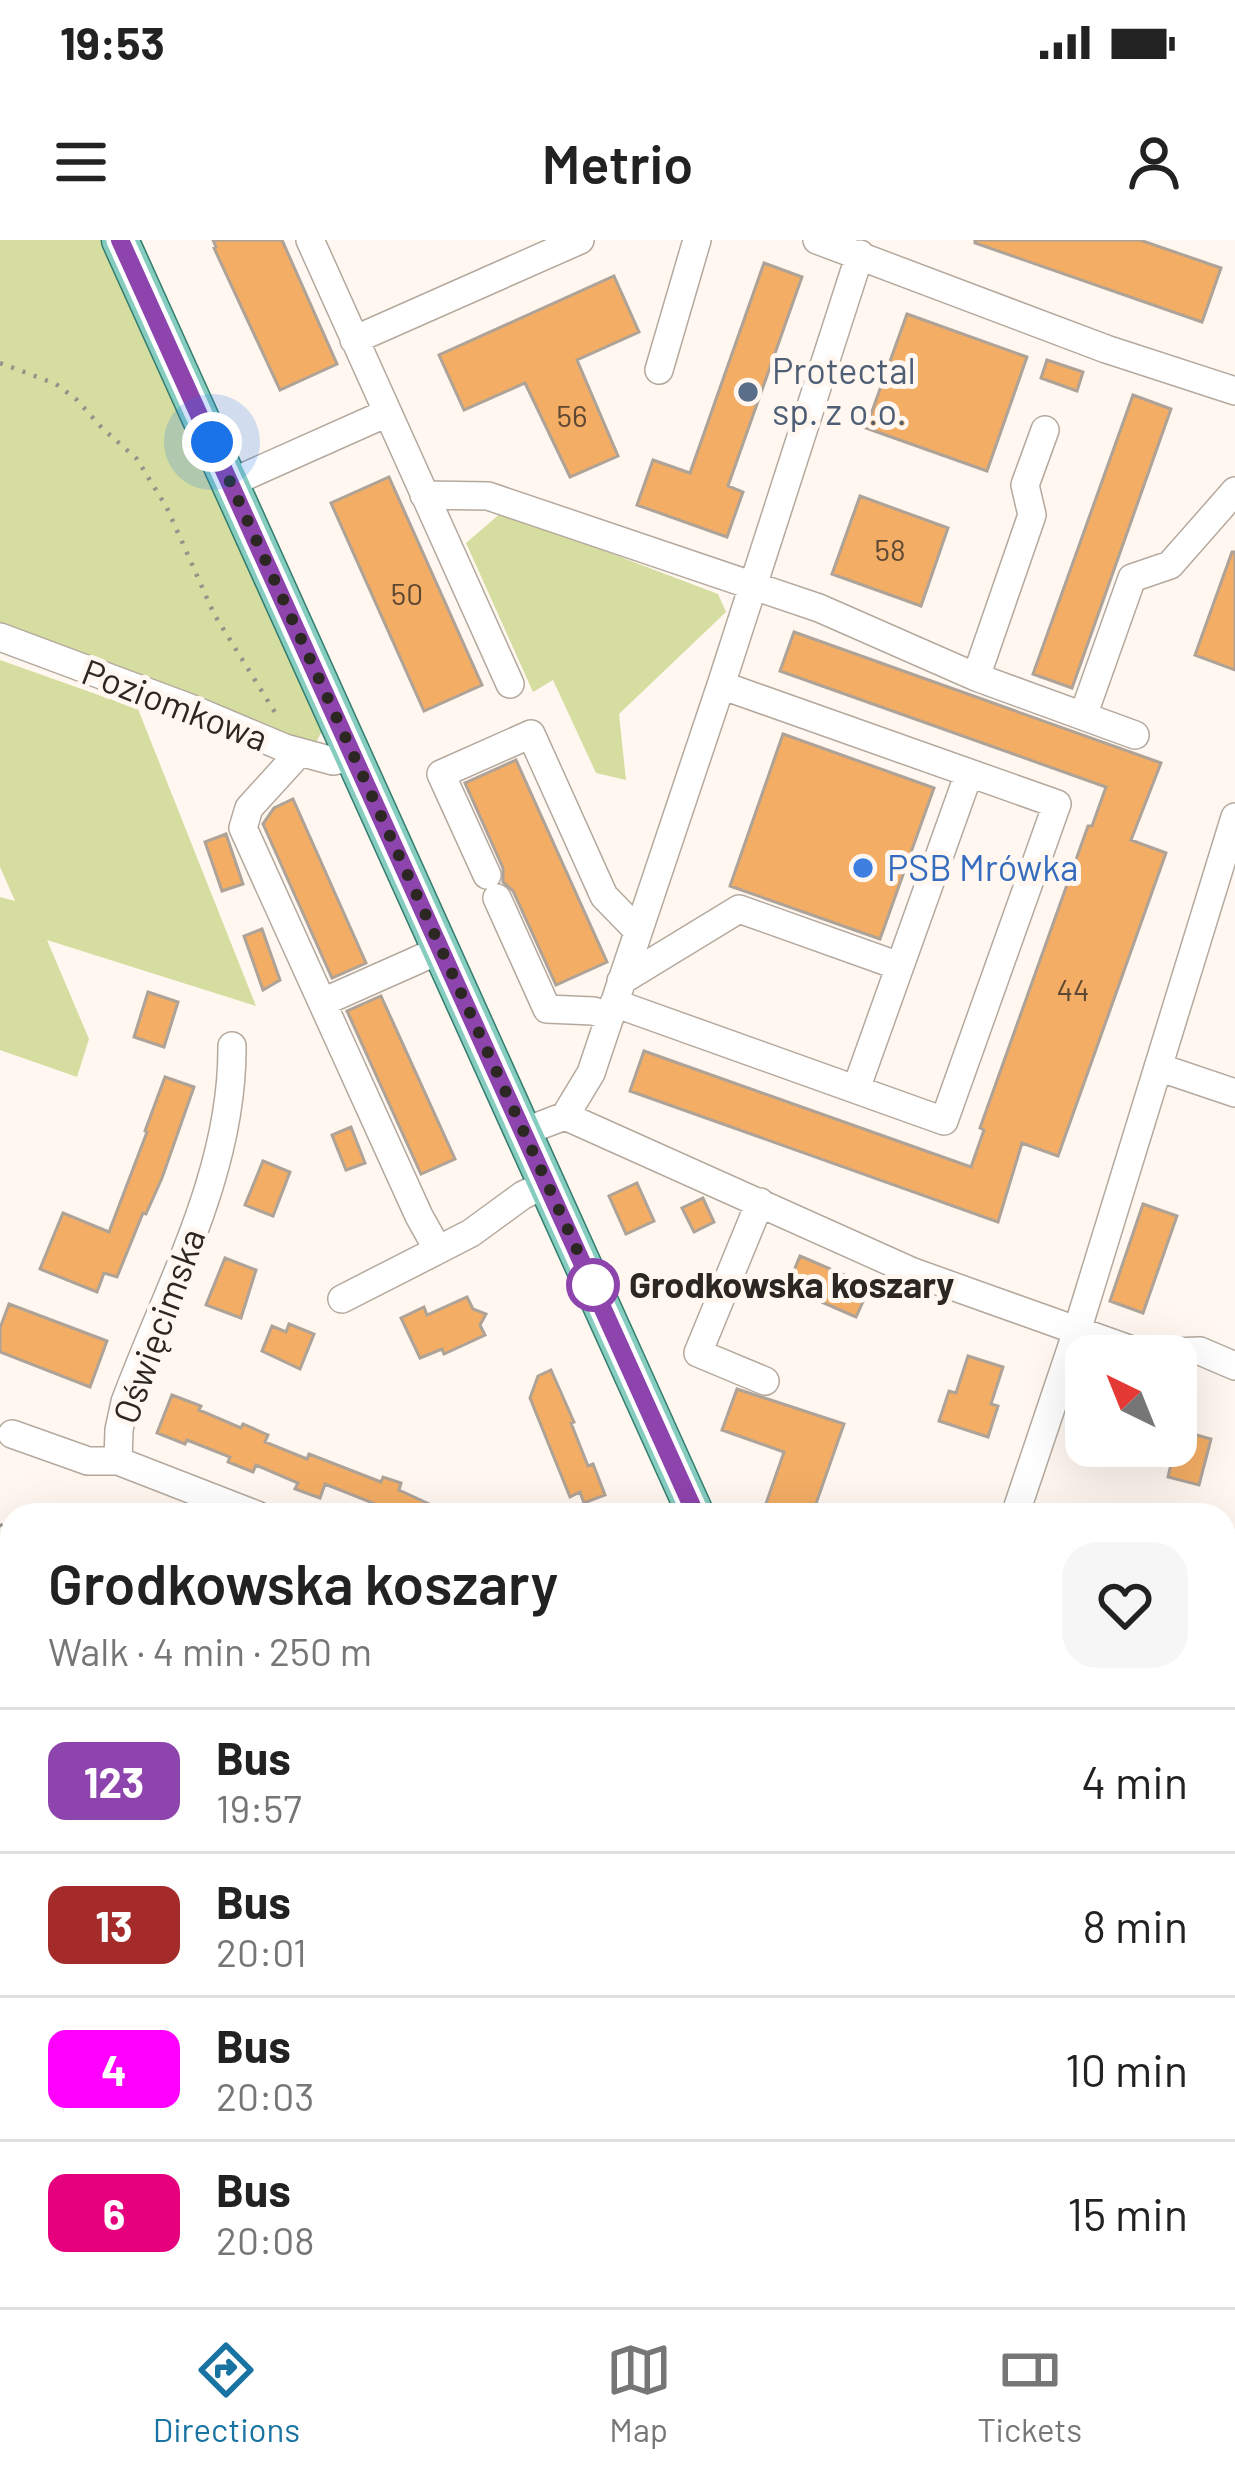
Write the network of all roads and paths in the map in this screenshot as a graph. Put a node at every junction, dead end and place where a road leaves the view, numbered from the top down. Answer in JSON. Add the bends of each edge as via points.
{"nodes":[{"id":1,"x":120,"y":240,"type":"edge"},
{"id":2,"x":310,"y":240,"type":"edge"},
{"id":3,"x":580,"y":240,"type":"edge"},
{"id":4,"x":697,"y":240,"type":"edge"},
{"id":5,"x":817,"y":240,"type":"edge"},
{"id":6,"x":860,"y":254,"type":"junction"},
{"id":7,"x":354,"y":340,"type":"junction"},
{"id":8,"x":0,"y":363,"type":"edge"},
{"id":9,"x":658,"y":370,"type":"dead end"},
{"id":10,"x":1235,"y":392,"type":"edge"},
{"id":11,"x":387,"y":413,"type":"junction"},
{"id":12,"x":1045,"y":430,"type":"dead end"},
{"id":13,"x":230,"y":483,"type":"junction"},
{"id":14,"x":1235,"y":491,"type":"edge"},
{"id":15,"x":424,"y":495,"type":"junction"},
{"id":16,"x":751,"y":585,"type":"junction"},
{"id":17,"x":0,"y":637,"type":"edge"},
{"id":18,"x":976,"y":677,"type":"junction"},
{"id":19,"x":510,"y":684,"type":"dead end"},
{"id":20,"x":721,"y":685,"type":"junction"},
{"id":21,"x":1083,"y":716,"type":"junction"},
{"id":22,"x":1135,"y":735,"type":"dead end"},
{"id":23,"x":292,"y":750,"type":"junction"},
{"id":24,"x":352,"y":757,"type":"junction"},
{"id":25,"x":968,"y":773,"type":"junction"},
{"id":26,"x":1235,"y":817,"type":"edge"},
{"id":27,"x":638,"y":931,"type":"junction"},
{"id":28,"x":440,"y":950,"type":"junction"},
{"id":29,"x":899,"y":966,"type":"junction"},
{"id":30,"x":615,"y":1000,"type":"junction"},
{"id":31,"x":323,"y":1002,"type":"junction"},
{"id":32,"x":232,"y":1046,"type":"dead end"},
{"id":33,"x":1158,"y":1066,"type":"junction"},
{"id":34,"x":856,"y":1089,"type":"junction"},
{"id":35,"x":1235,"y":1093,"type":"edge"},
{"id":36,"x":565,"y":1116,"type":"junction"},
{"id":37,"x":523,"y":1132,"type":"junction"},
{"id":38,"x":547,"y":1184,"type":"junction"},
{"id":39,"x":760,"y":1202,"type":"junction"},
{"id":40,"x":438,"y":1250,"type":"junction"},
{"id":41,"x":342,"y":1299,"type":"dead end"},
{"id":42,"x":1077,"y":1331,"type":"junction"},
{"id":43,"x":1235,"y":1366,"type":"edge"},
{"id":44,"x":765,"y":1381,"type":"dead end"},
{"id":45,"x":12,"y":1434,"type":"dead end"},
{"id":46,"x":118,"y":1461,"type":"junction"},
{"id":47,"x":226,"y":1503,"type":"edge"},
{"id":48,"x":691,"y":1503,"type":"edge"},
{"id":49,"x":1020,"y":1503,"type":"edge"}],
"edges":[{"from":1,"to":13,"type":"main road"},
{"from":2,"to":7,"type":"street"},
{"from":3,"to":7,"type":"street"},
{"from":4,"to":9,"type":"street"},
{"from":5,"to":6,"type":"street"},
{"from":6,"to":10,"type":"street"},
{"from":6,"to":16,"type":"street"},
{"from":7,"to":11,"type":"street"},
{"from":8,"to":23,"type":"path","via":[[56,384],[137,459]]},
{"from":11,"to":13,"type":"street"},
{"from":11,"to":15,"type":"street"},
{"from":12,"to":18,"type":"street","via":[[1024,485],[1032,515]]},
{"from":13,"to":24,"type":"main road"},
{"from":14,"to":21,"type":"street","via":[[1170,565],[1132,578]]},
{"from":15,"to":16,"type":"street","via":[[488,496]]},
{"from":15,"to":19,"type":"street"},
{"from":16,"to":18,"type":"street"},
{"from":16,"to":20,"type":"street"},
{"from":17,"to":23,"type":"street","name":"Poziomkowa"},
{"from":18,"to":21,"type":"street"},
{"from":20,"to":25,"type":"street"},
{"from":20,"to":27,"type":"street"},
{"from":21,"to":22,"type":"street"},
{"from":23,"to":24,"type":"street","name":"Poziomkowa","via":[[333,761]]},
{"from":23,"to":31,"type":"street","via":[[249,808],[244,828]]},
{"from":24,"to":28,"type":"main road"},
{"from":25,"to":29,"type":"street"},
{"from":25,"to":34,"type":"street","via":[[1057,804],[1041,850],[944,1120]]},
{"from":26,"to":33,"type":"street"},
{"from":27,"to":30,"type":"street"},
{"from":27,"to":30,"type":"street","via":[[604,896],[531,734],[441,774],[547,1009],[593,1011]]},
{"from":28,"to":31,"type":"street"},
{"from":28,"to":37,"type":"main road"},
{"from":29,"to":30,"type":"street","via":[[739,909]]},
{"from":29,"to":34,"type":"street"},
{"from":30,"to":34,"type":"street"},
{"from":30,"to":36,"type":"street","via":[[591,1073]]},
{"from":31,"to":40,"type":"street"},
{"from":32,"to":46,"type":"street","name":"Oświęcimska","via":[[216,1169],[125,1402]]},
{"from":33,"to":35,"type":"street"},
{"from":33,"to":42,"type":"street"},
{"from":36,"to":37,"type":"street"},
{"from":36,"to":39,"type":"street"},
{"from":37,"to":38,"type":"main road"},
{"from":38,"to":40,"type":"street"},
{"from":38,"to":48,"type":"main road"},
{"from":39,"to":42,"type":"street","via":[[913,1272]]},
{"from":39,"to":44,"type":"street","via":[[698,1353]]},
{"from":40,"to":41,"type":"street"},
{"from":42,"to":43,"type":"street","via":[[1140,1353],[1200,1351]]},
{"from":42,"to":49,"type":"street"},
{"from":45,"to":46,"type":"street","via":[[88,1462]]},
{"from":46,"to":47,"type":"street","name":"Oświęcimska"}]}
